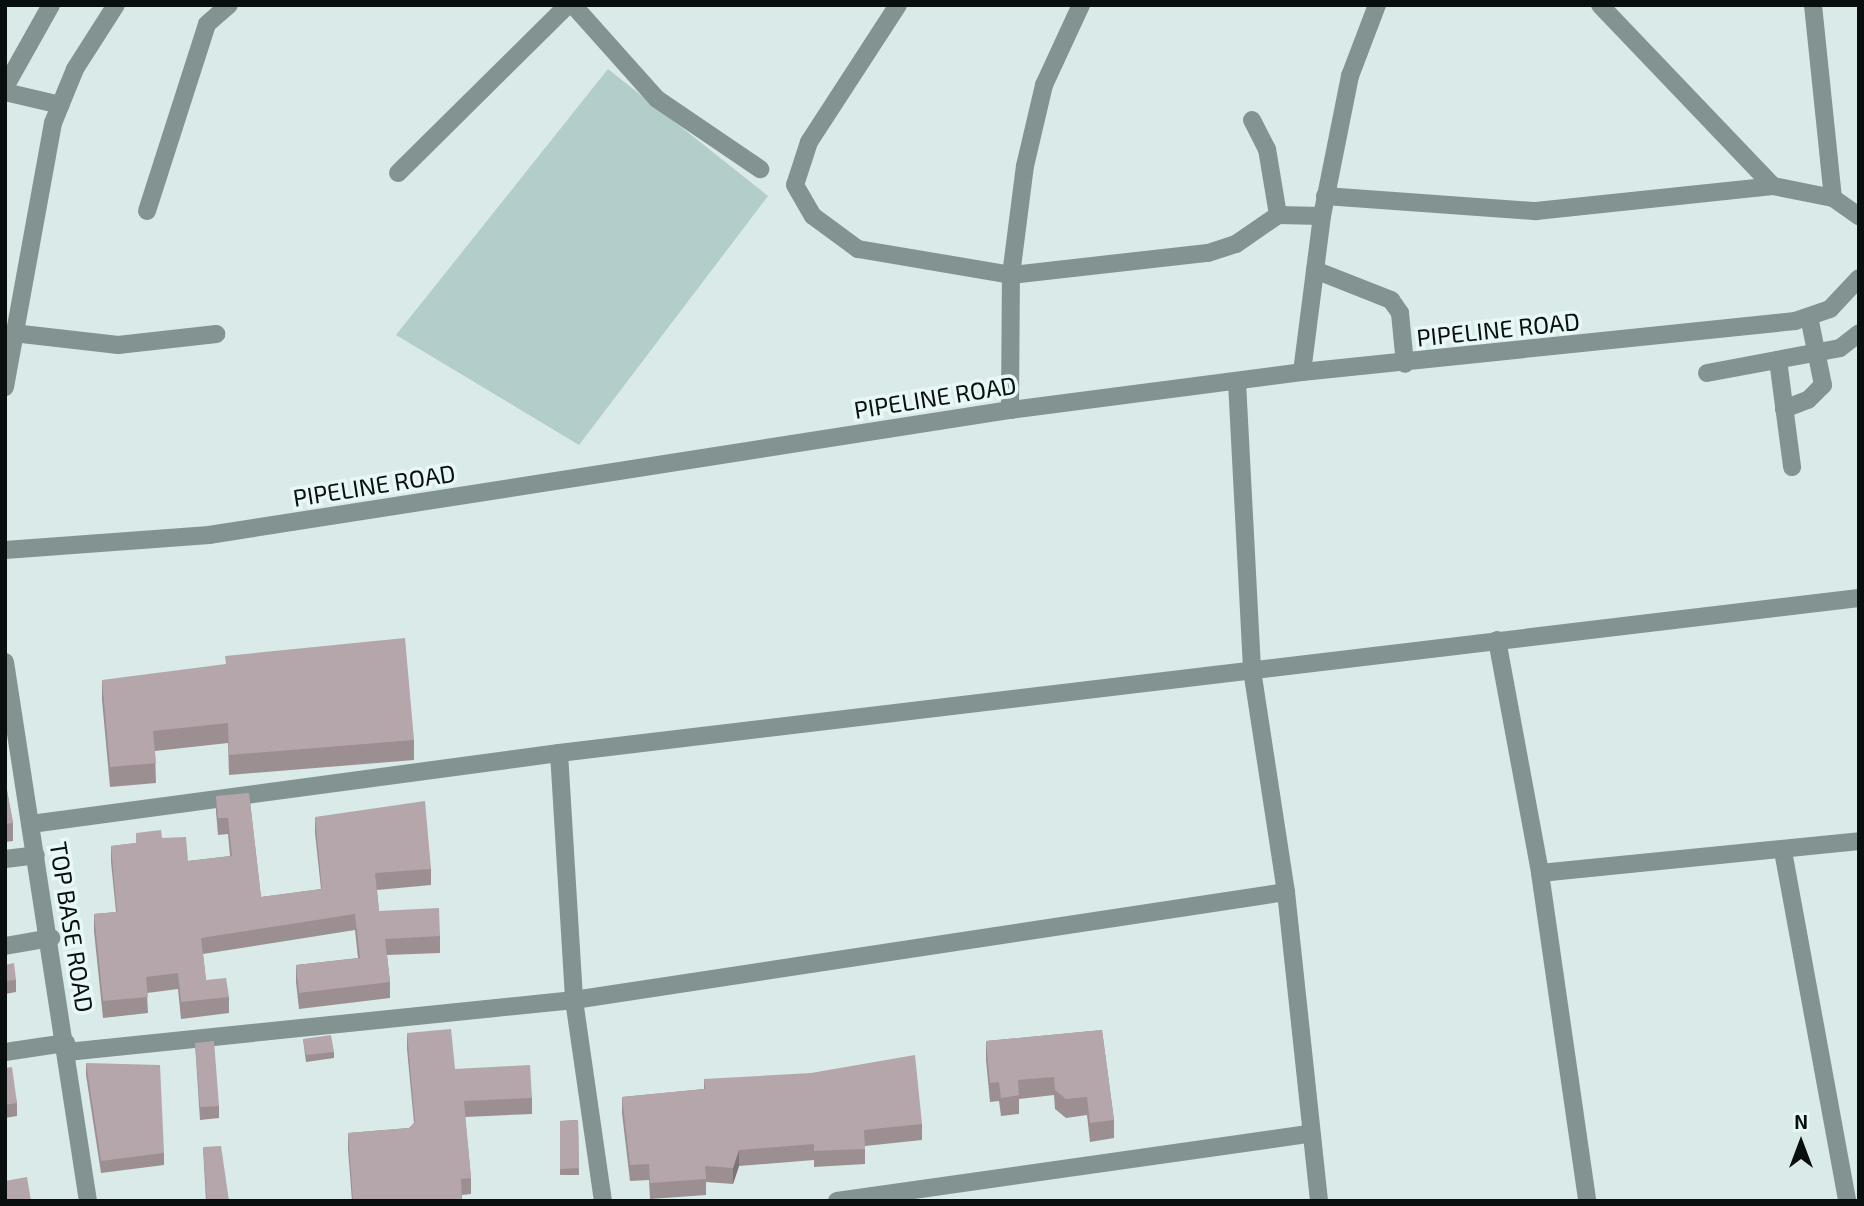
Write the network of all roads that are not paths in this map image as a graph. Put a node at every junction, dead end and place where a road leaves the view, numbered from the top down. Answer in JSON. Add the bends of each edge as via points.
{"nodes":[{"id":1,"x":51,"y":5,"type":"edge"},
{"id":2,"x":116,"y":5,"type":"edge"},
{"id":3,"x":229,"y":5,"type":"edge"},
{"id":4,"x":571,"y":5,"type":"edge"},
{"id":5,"x":898,"y":5,"type":"edge"},
{"id":6,"x":1081,"y":5,"type":"edge"},
{"id":7,"x":1377,"y":5,"type":"edge"},
{"id":8,"x":1600,"y":5,"type":"edge"},
{"id":9,"x":1813,"y":5,"type":"edge"},
{"id":10,"x":5,"y":87,"type":"edge"},
{"id":11,"x":5,"y":92,"type":"edge"},
{"id":12,"x":60,"y":105,"type":"junction"},
{"id":13,"x":1252,"y":120,"type":"dead end"},
{"id":14,"x":760,"y":169,"type":"dead end"},
{"id":15,"x":398,"y":173,"type":"dead end"},
{"id":16,"x":1773,"y":186,"type":"junction"},
{"id":17,"x":1325,"y":196,"type":"junction"},
{"id":18,"x":1833,"y":198,"type":"junction"},
{"id":19,"x":147,"y":211,"type":"dead end"},
{"id":20,"x":1278,"y":215,"type":"junction"},
{"id":21,"x":1322,"y":216,"type":"junction"},
{"id":22,"x":1859,"y":216,"type":"edge"},
{"id":23,"x":1315,"y":271,"type":"junction"},
{"id":24,"x":1011,"y":275,"type":"junction"},
{"id":25,"x":1857,"y":286,"type":"edge"},
{"id":26,"x":1809,"y":317,"type":"junction"},
{"id":27,"x":13,"y":333,"type":"junction"},
{"id":28,"x":1859,"y":333,"type":"edge"},
{"id":29,"x":216,"y":334,"type":"dead end"},
{"id":30,"x":1820,"y":352,"type":"junction"},
{"id":31,"x":1778,"y":360,"type":"junction"},
{"id":32,"x":1405,"y":364,"type":"junction"},
{"id":33,"x":1302,"y":372,"type":"junction"},
{"id":34,"x":1707,"y":373,"type":"dead end"},
{"id":35,"x":1237,"y":382,"type":"junction"},
{"id":36,"x":5,"y":387,"type":"edge"},
{"id":37,"x":1784,"y":409,"type":"junction"},
{"id":38,"x":1010,"y":410,"type":"junction"},
{"id":39,"x":1792,"y":467,"type":"dead end"},
{"id":40,"x":5,"y":550,"type":"edge"},
{"id":41,"x":1859,"y":598,"type":"edge"},
{"id":42,"x":1497,"y":640,"type":"junction"},
{"id":43,"x":5,"y":662,"type":"edge"},
{"id":44,"x":1252,"y":670,"type":"junction"},
{"id":45,"x":9,"y":721,"type":"edge"},
{"id":46,"x":559,"y":753,"type":"junction"},
{"id":47,"x":31,"y":824,"type":"junction"},
{"id":48,"x":1859,"y":841,"type":"edge"},
{"id":49,"x":1783,"y":851,"type":"junction"},
{"id":50,"x":36,"y":855,"type":"junction"},
{"id":51,"x":5,"y":859,"type":"edge"},
{"id":52,"x":1540,"y":873,"type":"junction"},
{"id":53,"x":1286,"y":892,"type":"junction"},
{"id":54,"x":51,"y":938,"type":"junction"},
{"id":55,"x":5,"y":946,"type":"edge"},
{"id":56,"x":575,"y":1000,"type":"junction"},
{"id":57,"x":67,"y":1047,"type":"junction"},
{"id":58,"x":5,"y":1052,"type":"edge"},
{"id":59,"x":1310,"y":1134,"type":"junction"},
{"id":60,"x":88,"y":1201,"type":"edge"},
{"id":61,"x":603,"y":1201,"type":"edge"},
{"id":62,"x":837,"y":1201,"type":"edge"},
{"id":63,"x":1319,"y":1201,"type":"edge"},
{"id":64,"x":1587,"y":1201,"type":"edge"},
{"id":65,"x":1847,"y":1201,"type":"edge"}],
"edges":[{"from":1,"to":10,"type":"street"},
{"from":2,"to":12,"type":"street"},
{"from":3,"to":19,"type":"street","via":[[207,24]]},
{"from":4,"to":14,"type":"street","via":[[657,99]]},
{"from":4,"to":15,"type":"street"},
{"from":5,"to":24,"type":"street","via":[[809,142],[795,185],[813,216],[859,249]]},
{"from":6,"to":24,"type":"street","via":[[1044,85]]},
{"from":7,"to":17,"type":"street","via":[[1350,76]]},
{"from":8,"to":16,"type":"street"},
{"from":9,"to":18,"type":"street"},
{"from":11,"to":12,"type":"street"},
{"from":12,"to":27,"type":"street"},
{"from":13,"to":20,"type":"street","via":[[1267,149]]},
{"from":16,"to":17,"type":"street","via":[[1536,211]]},
{"from":16,"to":18,"type":"street"},
{"from":17,"to":21,"type":"street"},
{"from":18,"to":22,"type":"street"},
{"from":20,"to":21,"type":"street"},
{"from":20,"to":24,"type":"street","via":[[1236,244],[1208,253]]},
{"from":21,"to":23,"type":"street"},
{"from":23,"to":32,"type":"street","via":[[1391,300],[1400,313]]},
{"from":23,"to":33,"type":"street"},
{"from":24,"to":38,"type":"street"},
{"from":25,"to":26,"type":"street","name":"PIPELINE ROAD"},
{"from":26,"to":30,"type":"street"},
{"from":26,"to":32,"type":"street","name":"PIPELINE ROAD"},
{"from":27,"to":29,"type":"street","via":[[118,345]]},
{"from":27,"to":36,"type":"street"},
{"from":28,"to":30,"type":"street","via":[[1840,348]]},
{"from":30,"to":31,"type":"street"},
{"from":30,"to":37,"type":"street","via":[[1823,385],[1808,400]]},
{"from":31,"to":34,"type":"street"},
{"from":31,"to":37,"type":"street"},
{"from":32,"to":33,"type":"street","name":"PIPELINE ROAD"},
{"from":33,"to":35,"type":"street","name":"PIPELINE ROAD"},
{"from":35,"to":38,"type":"street","name":"PIPELINE ROAD"},
{"from":35,"to":44,"type":"street"},
{"from":37,"to":39,"type":"street"},
{"from":38,"to":40,"type":"street","name":"PIPELINE ROAD","via":[[209,536]]},
{"from":41,"to":42,"type":"street"},
{"from":42,"to":44,"type":"street"},
{"from":42,"to":52,"type":"street"},
{"from":43,"to":45,"type":"street","name":"TOP BASE ROAD"},
{"from":44,"to":46,"type":"street"},
{"from":44,"to":53,"type":"street"},
{"from":45,"to":47,"type":"street","name":"TOP BASE ROAD"},
{"from":46,"to":47,"type":"street"},
{"from":46,"to":56,"type":"street"},
{"from":47,"to":50,"type":"street","name":"TOP BASE ROAD"},
{"from":48,"to":49,"type":"street"},
{"from":49,"to":52,"type":"street"},
{"from":49,"to":65,"type":"street"},
{"from":50,"to":51,"type":"street"},
{"from":50,"to":54,"type":"street","name":"TOP BASE ROAD"},
{"from":52,"to":64,"type":"street"},
{"from":53,"to":56,"type":"street"},
{"from":53,"to":59,"type":"street"},
{"from":54,"to":55,"type":"street"},
{"from":54,"to":57,"type":"street","name":"TOP BASE ROAD"},
{"from":56,"to":57,"type":"street"},
{"from":56,"to":61,"type":"street"},
{"from":57,"to":58,"type":"street"},
{"from":57,"to":60,"type":"street","name":"TOP BASE ROAD"},
{"from":59,"to":62,"type":"street"},
{"from":59,"to":63,"type":"street"}]}
